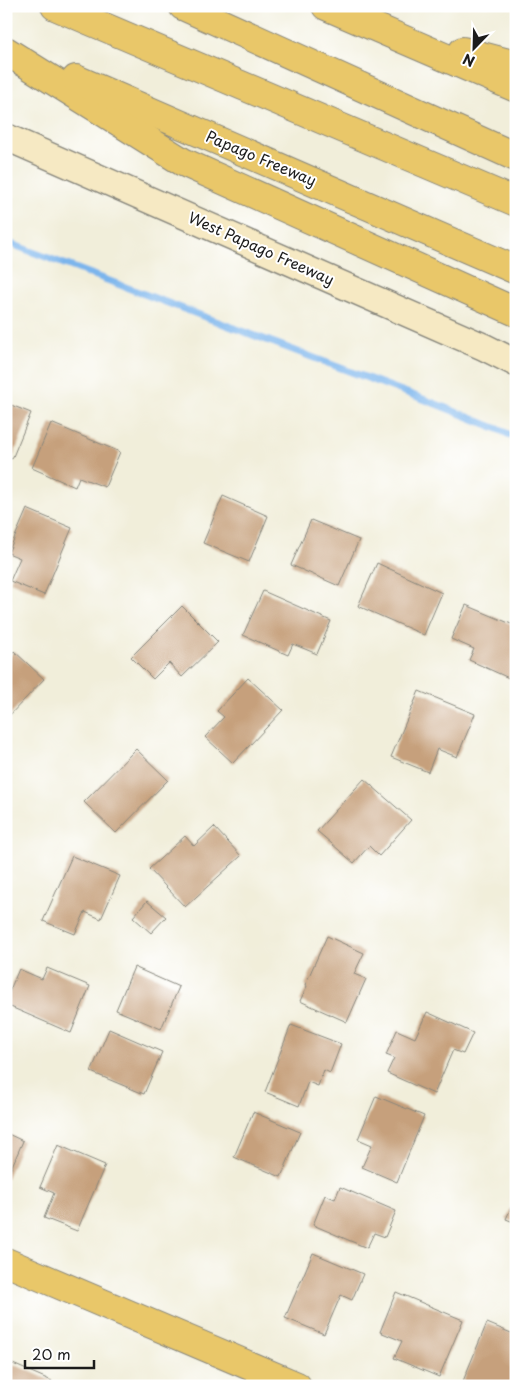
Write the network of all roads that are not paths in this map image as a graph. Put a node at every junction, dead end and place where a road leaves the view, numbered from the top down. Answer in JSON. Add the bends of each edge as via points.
{"nodes":[{"id":1,"x":55,"y":6,"type":"edge"},
{"id":2,"x":183,"y":6,"type":"edge"},
{"id":3,"x":326,"y":6,"type":"edge"},
{"id":4,"x":370,"y":26,"type":"junction"},
{"id":5,"x":6,"y":50,"type":"edge"},
{"id":6,"x":516,"y":65,"type":"edge"},
{"id":7,"x":516,"y":88,"type":"edge"},
{"id":8,"x":6,"y":137,"type":"edge"},
{"id":9,"x":516,"y":157,"type":"edge"},
{"id":10,"x":516,"y":202,"type":"edge"},
{"id":11,"x":516,"y":270,"type":"edge"},
{"id":12,"x":516,"y":312,"type":"edge"},
{"id":13,"x":516,"y":363,"type":"edge"},
{"id":14,"x":6,"y":1262,"type":"edge"},
{"id":15,"x":297,"y":1386,"type":"edge"}],
"edges":[{"from":1,"to":10,"type":"main road"},
{"from":2,"to":9,"type":"main road"},
{"from":3,"to":4,"type":"main road"},
{"from":4,"to":6,"type":"main road"},
{"from":4,"to":7,"type":"main road"},
{"from":5,"to":11,"type":"main road","name":"Papago Freeway"},
{"from":5,"to":12,"type":"main road","via":[[183,162]]},
{"from":8,"to":13,"type":"main road","name":"West Papago Freeway"},
{"from":14,"to":15,"type":"main road"}]}
